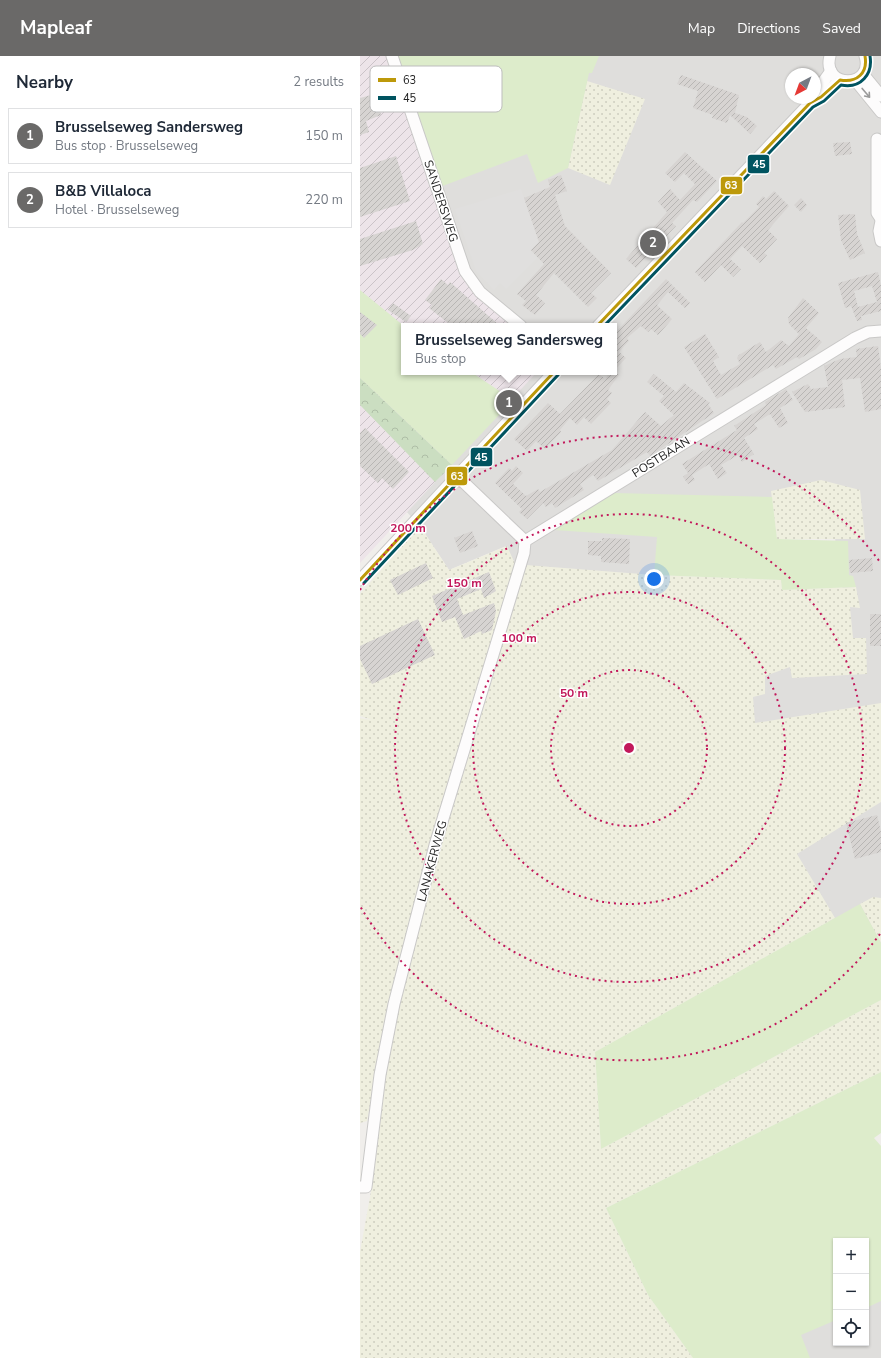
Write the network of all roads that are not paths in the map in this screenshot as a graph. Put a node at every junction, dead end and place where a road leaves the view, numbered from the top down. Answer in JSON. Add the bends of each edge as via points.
{"nodes":[{"id":1,"x":392,"y":56,"type":"edge"},
{"id":2,"x":830,"y":56,"type":"edge"},
{"id":3,"x":865,"y":56,"type":"edge"},
{"id":4,"x":395,"y":66,"type":"edge"},
{"id":5,"x":831,"y":71,"type":"junction"},
{"id":6,"x":859,"y":77,"type":"junction"},
{"id":7,"x":840,"y":80,"type":"junction"},
{"id":8,"x":821,"y":86,"type":"edge"},
{"id":9,"x":881,"y":96,"type":"edge"},
{"id":10,"x":821,"y":97,"type":"edge"},
{"id":11,"x":807,"y":104,"type":"edge"},
{"id":12,"x":411,"y":112,"type":"edge"},
{"id":13,"x":881,"y":112,"type":"edge"},
{"id":14,"x":877,"y":139,"type":"dead end"},
{"id":15,"x":881,"y":220,"type":"edge"},
{"id":16,"x":881,"y":241,"type":"edge"},
{"id":17,"x":517,"y":323,"type":"edge"},
{"id":18,"x":601,"y":323,"type":"edge"},
{"id":19,"x":881,"y":331,"type":"edge"},
{"id":20,"x":551,"y":375,"type":"edge"},
{"id":21,"x":456,"y":475,"type":"junction"},
{"id":22,"x":525,"y":541,"type":"junction"},
{"id":23,"x":360,"y":580,"type":"edge"},
{"id":24,"x":363,"y":1187,"type":"edge"}],
"edges":[{"from":1,"to":4,"type":"street","name":"SANDERSWEG"},
{"from":2,"to":5,"type":"street"},
{"from":3,"to":6,"type":"street","via":[[866,66]]},
{"from":5,"to":7,"type":"street"},
{"from":5,"to":8,"type":"street"},
{"from":6,"to":7,"type":"street"},
{"from":6,"to":9,"type":"street"},
{"from":6,"to":13,"type":"street","one_way":true},
{"from":7,"to":10,"type":"street"},
{"from":11,"to":18,"type":"street"},
{"from":12,"to":17,"type":"street","name":"SANDERSWEG","via":[[465,271],[480,292]]},
{"from":14,"to":15,"type":"street","via":[[877,213]]},
{"from":15,"to":16,"type":"street"},
{"from":19,"to":22,"type":"street","name":"POSTBAAN","via":[[868,332],[855,338]]},
{"from":20,"to":21,"type":"street"},
{"from":21,"to":22,"type":"street"},
{"from":21,"to":23,"type":"street"},
{"from":22,"to":24,"type":"street","name":"LANAKERWEG","via":[[522,560],[435,845],[394,1004]]}]}
